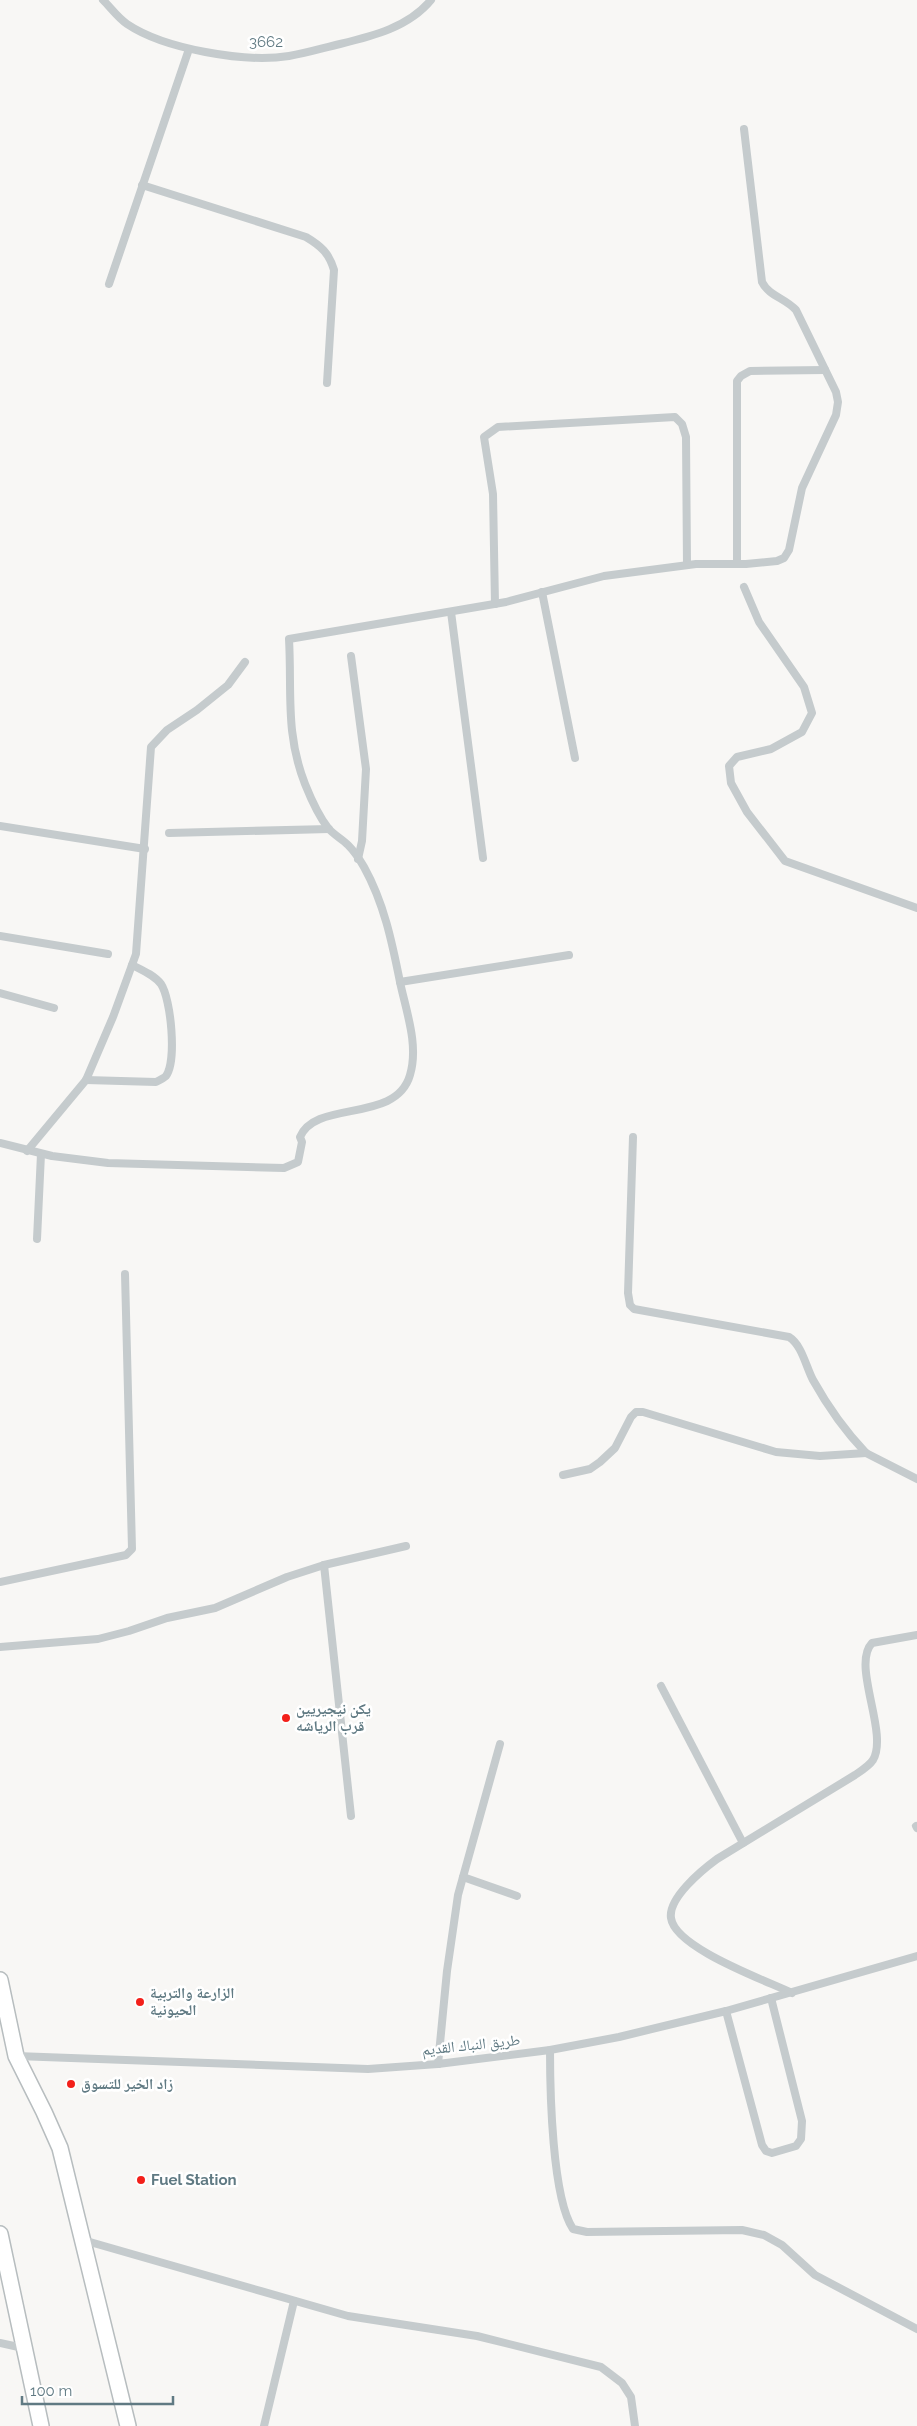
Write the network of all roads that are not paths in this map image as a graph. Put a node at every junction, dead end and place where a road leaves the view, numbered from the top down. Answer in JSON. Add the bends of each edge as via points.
{"nodes":[{"id":1,"x":103,"y":0,"type":"edge"},
{"id":2,"x":431,"y":0,"type":"edge"},
{"id":3,"x":188,"y":49,"type":"junction"},
{"id":4,"x":744,"y":129,"type":"dead end"},
{"id":5,"x":142,"y":185,"type":"junction"},
{"id":6,"x":109,"y":284,"type":"dead end"},
{"id":7,"x":826,"y":370,"type":"junction"},
{"id":8,"x":327,"y":383,"type":"dead end"},
{"id":9,"x":737,"y":564,"type":"junction"},
{"id":10,"x":687,"y":565,"type":"junction"},
{"id":11,"x":744,"y":587,"type":"dead end"},
{"id":12,"x":542,"y":592,"type":"junction"},
{"id":13,"x":495,"y":604,"type":"junction"},
{"id":14,"x":451,"y":612,"type":"junction"},
{"id":15,"x":351,"y":656,"type":"dead end"},
{"id":16,"x":245,"y":662,"type":"dead end"},
{"id":17,"x":575,"y":758,"type":"dead end"},
{"id":18,"x":0,"y":826,"type":"edge"},
{"id":19,"x":329,"y":829,"type":"junction"},
{"id":20,"x":169,"y":833,"type":"dead end"},
{"id":21,"x":145,"y":849,"type":"junction"},
{"id":22,"x":483,"y":858,"type":"dead end"},
{"id":23,"x":358,"y":859,"type":"junction"},
{"id":24,"x":917,"y":908,"type":"edge"},
{"id":25,"x":0,"y":936,"type":"edge"},
{"id":26,"x":108,"y":954,"type":"dead end"},
{"id":27,"x":569,"y":955,"type":"dead end"},
{"id":28,"x":132,"y":965,"type":"junction"},
{"id":29,"x":400,"y":982,"type":"junction"},
{"id":30,"x":0,"y":993,"type":"edge"},
{"id":31,"x":54,"y":1008,"type":"dead end"},
{"id":32,"x":86,"y":1080,"type":"junction"},
{"id":33,"x":633,"y":1137,"type":"dead end"},
{"id":34,"x":0,"y":1143,"type":"edge"},
{"id":35,"x":28,"y":1151,"type":"junction"},
{"id":36,"x":41,"y":1154,"type":"junction"},
{"id":37,"x":38,"y":1239,"type":"dead end"},
{"id":38,"x":125,"y":1274,"type":"dead end"},
{"id":39,"x":866,"y":1453,"type":"junction"},
{"id":40,"x":563,"y":1475,"type":"dead end"},
{"id":41,"x":917,"y":1479,"type":"edge"},
{"id":42,"x":406,"y":1546,"type":"dead end"},
{"id":43,"x":324,"y":1565,"type":"junction"},
{"id":44,"x":0,"y":1582,"type":"edge"},
{"id":45,"x":917,"y":1635,"type":"edge"},
{"id":46,"x":0,"y":1648,"type":"edge"},
{"id":47,"x":660,"y":1686,"type":"dead end"},
{"id":48,"x":500,"y":1744,"type":"dead end"},
{"id":49,"x":351,"y":1816,"type":"dead end"},
{"id":50,"x":743,"y":1843,"type":"junction"},
{"id":51,"x":463,"y":1877,"type":"junction"},
{"id":52,"x":517,"y":1896,"type":"dead end"},
{"id":53,"x":917,"y":1956,"type":"edge"},
{"id":54,"x":0,"y":1980,"type":"edge"},
{"id":55,"x":792,"y":1993,"type":"junction"},
{"id":56,"x":771,"y":1998,"type":"junction"},
{"id":57,"x":726,"y":2011,"type":"junction"},
{"id":58,"x":550,"y":2050,"type":"junction"},
{"id":59,"x":16,"y":2056,"type":"junction"},
{"id":60,"x":438,"y":2064,"type":"junction"},
{"id":61,"x":0,"y":2234,"type":"edge"},
{"id":62,"x":83,"y":2240,"type":"junction"},
{"id":63,"x":294,"y":2301,"type":"junction"},
{"id":64,"x":917,"y":2329,"type":"edge"},
{"id":65,"x":0,"y":2343,"type":"edge"},
{"id":66,"x":23,"y":2348,"type":"junction"},
{"id":67,"x":41,"y":2426,"type":"edge"},
{"id":68,"x":128,"y":2426,"type":"edge"},
{"id":69,"x":264,"y":2426,"type":"edge"},
{"id":70,"x":635,"y":2426,"type":"edge"}],
"edges":[{"from":1,"to":3,"type":"street","name":"3662","via":[[138,30],[172,46]]},
{"from":2,"to":3,"type":"street","name":"3662","via":[[420,13],[400,24],[318,51],[287,57],[236,56]]},
{"from":3,"to":5,"type":"street"},
{"from":4,"to":7,"type":"street","via":[[762,282],[767,292],[788,302],[796,310]]},
{"from":5,"to":6,"type":"street"},
{"from":5,"to":8,"type":"street","via":[[306,237],[330,256],[334,293]]},
{"from":7,"to":9,"type":"street","via":[[836,392],[836,415],[802,488],[789,550],[784,558],[777,561]]},
{"from":7,"to":9,"type":"street","via":[[750,371],[738,381]]},
{"from":9,"to":10,"type":"street"},
{"from":10,"to":12,"type":"street","via":[[604,576]]},
{"from":10,"to":13,"type":"street","via":[[686,436],[676,417],[498,427],[484,437],[493,494]]},
{"from":11,"to":24,"type":"street","via":[[759,622],[804,687],[812,713],[802,732],[771,749],[737,757],[729,766],[731,783],[747,812],[785,861]]},
{"from":12,"to":13,"type":"street"},
{"from":12,"to":17,"type":"street"},
{"from":13,"to":14,"type":"street"},
{"from":14,"to":19,"type":"street","via":[[289,638],[290,728],[295,753],[315,807]]},
{"from":14,"to":22,"type":"street"},
{"from":15,"to":23,"type":"street","via":[[366,769]]},
{"from":16,"to":21,"type":"street","via":[[228,685],[167,730],[152,747]]},
{"from":18,"to":21,"type":"street"},
{"from":19,"to":20,"type":"street"},
{"from":19,"to":23,"type":"street","via":[[349,845]]},
{"from":21,"to":28,"type":"street","via":[[136,954]]},
{"from":23,"to":29,"type":"street","via":[[377,894],[392,938]]},
{"from":25,"to":26,"type":"street"},
{"from":27,"to":29,"type":"street"},
{"from":28,"to":32,"type":"street"},
{"from":28,"to":32,"type":"street","via":[[153,976],[163,990],[173,1039],[170,1066],[165,1077],[156,1082]]},
{"from":29,"to":36,"type":"street","via":[[413,1050],[410,1076],[398,1094],[383,1103],[311,1123],[300,1137],[300,1155],[293,1165],[284,1168],[232,1168],[108,1163]]},
{"from":30,"to":31,"type":"street"},
{"from":32,"to":35,"type":"street"},
{"from":33,"to":39,"type":"street","via":[[630,1305],[634,1309],[789,1337],[837,1418]]},
{"from":34,"to":35,"type":"street"},
{"from":35,"to":36,"type":"street"},
{"from":36,"to":37,"type":"street"},
{"from":38,"to":44,"type":"street","via":[[132,1550],[126,1555]]},
{"from":39,"to":40,"type":"street","via":[[820,1456],[776,1452],[636,1412],[615,1448],[600,1462],[590,1469]]},
{"from":39,"to":41,"type":"street"},
{"from":42,"to":43,"type":"street"},
{"from":43,"to":46,"type":"street","via":[[203,1612],[167,1618],[130,1632],[98,1639]]},
{"from":43,"to":49,"type":"street"},
{"from":45,"to":50,"type":"street","via":[[872,1644],[866,1653],[877,1743],[872,1761],[855,1775]]},
{"from":47,"to":50,"type":"street"},
{"from":48,"to":51,"type":"street"},
{"from":50,"to":55,"type":"street","via":[[699,1872],[674,1904],[670,1917],[674,1929],[683,1939]]},
{"from":51,"to":52,"type":"street"},
{"from":51,"to":60,"type":"street","via":[[447,1971]]},
{"from":53,"to":55,"type":"street","name":"طريق النباك القديم"},
{"from":54,"to":59,"type":"highway"},
{"from":55,"to":56,"type":"street","name":"طريق النباك القديم"},
{"from":56,"to":57,"type":"street","name":"طريق النباك القديم"},
{"from":56,"to":57,"type":"street","via":[[802,2121],[801,2140],[796,2146],[772,2153],[762,2145]]},
{"from":57,"to":58,"type":"street","name":"طريق النباك القديم"},
{"from":58,"to":60,"type":"street","name":"طريق النباك القديم"},
{"from":58,"to":64,"type":"street","via":[[558,2180],[565,2213],[573,2228],[587,2232],[742,2230],[764,2235],[782,2245],[815,2275]]},
{"from":59,"to":60,"type":"street","name":"طريق النباك القديم","via":[[368,2069]]},
{"from":59,"to":62,"type":"highway","via":[[60,2148]]},
{"from":61,"to":66,"type":"highway"},
{"from":62,"to":63,"type":"street"},
{"from":62,"to":68,"type":"highway"},
{"from":63,"to":69,"type":"street"},
{"from":63,"to":70,"type":"street","via":[[348,2316],[477,2336],[601,2367],[622,2382],[631,2398]]},
{"from":65,"to":66,"type":"street"},
{"from":66,"to":67,"type":"highway"}]}
